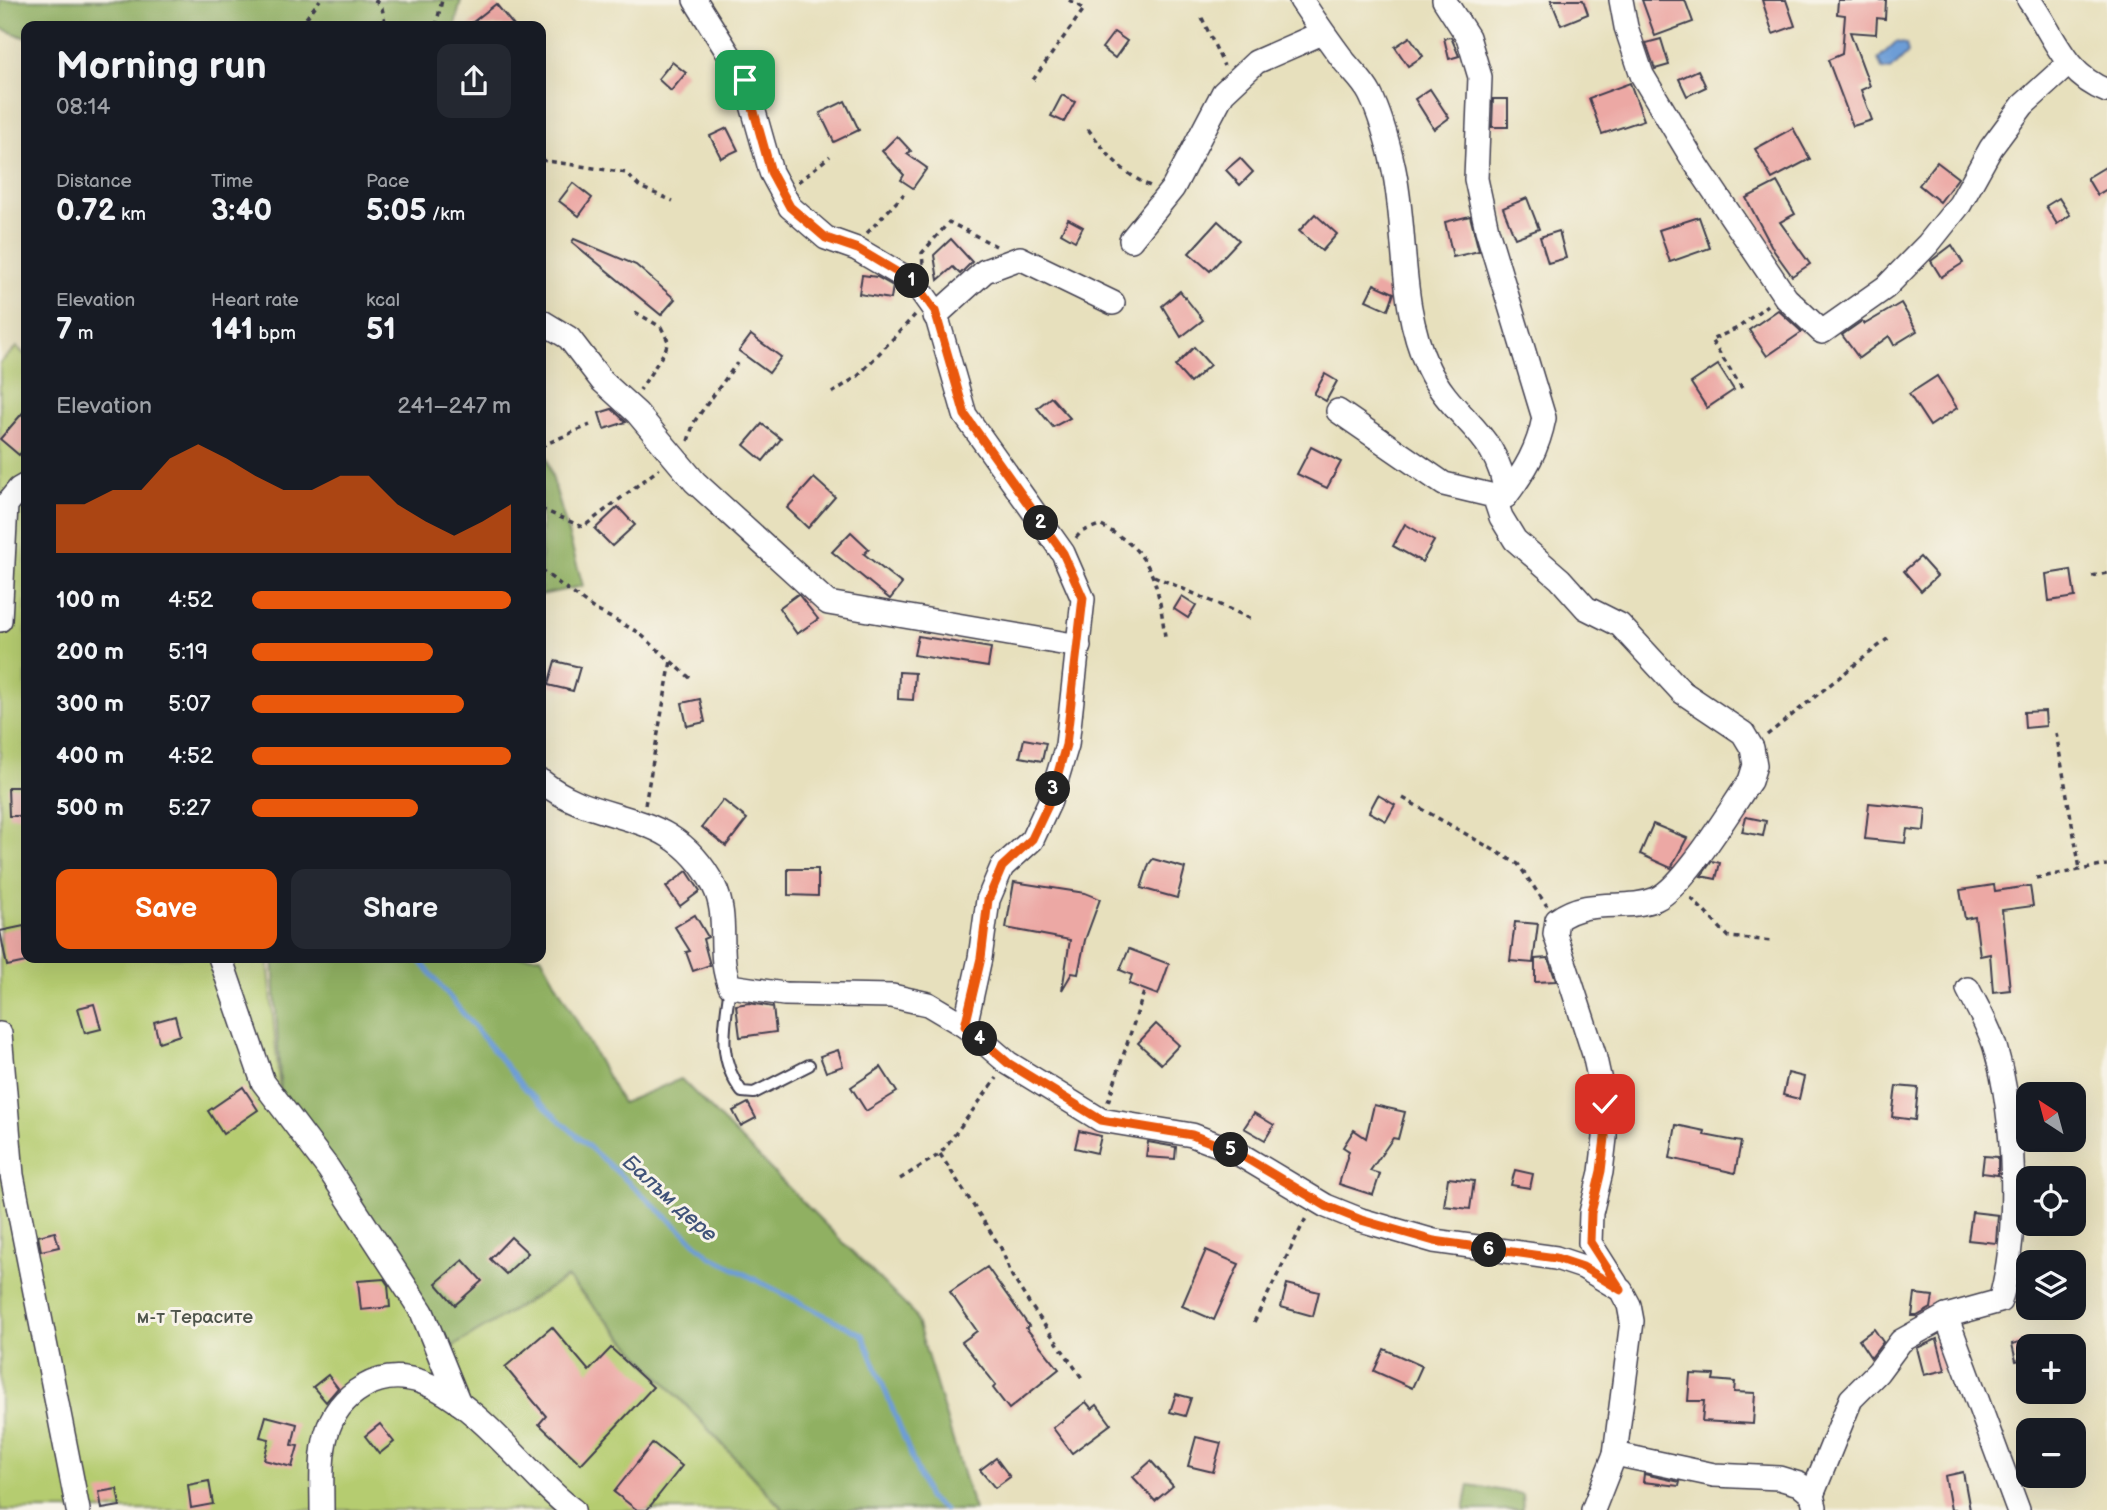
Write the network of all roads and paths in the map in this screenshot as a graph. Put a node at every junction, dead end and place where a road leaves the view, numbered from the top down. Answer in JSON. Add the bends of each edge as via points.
{"nodes":[{"id":1,"x":320,"y":0,"type":"edge"},
{"id":2,"x":375,"y":0,"type":"edge"},
{"id":3,"x":442,"y":0,"type":"edge"},
{"id":4,"x":695,"y":0,"type":"edge"},
{"id":5,"x":1069,"y":0,"type":"edge"},
{"id":6,"x":1301,"y":0,"type":"edge"},
{"id":7,"x":1444,"y":0,"type":"edge"},
{"id":8,"x":1621,"y":0,"type":"edge"},
{"id":9,"x":2029,"y":0,"type":"edge"},
{"id":10,"x":1202,"y":18,"type":"dead end"},
{"id":11,"x":304,"y":21,"type":"edge"},
{"id":12,"x":385,"y":21,"type":"edge"},
{"id":13,"x":437,"y":21,"type":"edge"},
{"id":14,"x":1322,"y":33,"type":"junction"},
{"id":15,"x":2067,"y":65,"type":"junction"},
{"id":16,"x":1033,"y":80,"type":"dead end"},
{"id":17,"x":1234,"y":83,"type":"junction"},
{"id":18,"x":2107,"y":91,"type":"edge"},
{"id":19,"x":1088,"y":130,"type":"dead end"},
{"id":20,"x":830,"y":156,"type":"dead end"},
{"id":21,"x":546,"y":161,"type":"edge"},
{"id":22,"x":783,"y":194,"type":"junction"},
{"id":23,"x":904,"y":194,"type":"dead end"},
{"id":24,"x":1168,"y":195,"type":"junction"},
{"id":25,"x":673,"y":201,"type":"dead end"},
{"id":26,"x":1131,"y":240,"type":"dead end"},
{"id":27,"x":854,"y":248,"type":"junction"},
{"id":28,"x":1020,"y":258,"type":"junction"},
{"id":29,"x":1782,"y":292,"type":"junction"},
{"id":30,"x":1112,"y":303,"type":"dead end"},
{"id":31,"x":932,"y":308,"type":"junction"},
{"id":32,"x":635,"y":312,"type":"dead end"},
{"id":33,"x":546,"y":324,"type":"edge"},
{"id":34,"x":1742,"y":388,"type":"dead end"},
{"id":35,"x":832,"y":393,"type":"dead end"},
{"id":36,"x":629,"y":406,"type":"junction"},
{"id":37,"x":1338,"y":411,"type":"dead end"},
{"id":38,"x":590,"y":425,"type":"dead end"},
{"id":39,"x":546,"y":444,"type":"edge"},
{"id":40,"x":21,"y":488,"type":"edge"},
{"id":41,"x":1500,"y":496,"type":"junction"},
{"id":42,"x":1063,"y":553,"type":"junction"},
{"id":43,"x":2107,"y":573,"type":"edge"},
{"id":44,"x":546,"y":574,"type":"edge"},
{"id":45,"x":1154,"y":576,"type":"junction"},
{"id":46,"x":2092,"y":576,"type":"dead end"},
{"id":47,"x":0,"y":620,"type":"edge"},
{"id":48,"x":1254,"y":620,"type":"dead end"},
{"id":49,"x":1891,"y":636,"type":"dead end"},
{"id":50,"x":1165,"y":637,"type":"dead end"},
{"id":51,"x":1079,"y":646,"type":"junction"},
{"id":52,"x":671,"y":661,"type":"junction"},
{"id":53,"x":690,"y":678,"type":"dead end"},
{"id":54,"x":2056,"y":733,"type":"dead end"},
{"id":55,"x":1752,"y":748,"type":"junction"},
{"id":56,"x":546,"y":785,"type":"edge"},
{"id":57,"x":1403,"y":798,"type":"dead end"},
{"id":58,"x":640,"y":820,"type":"junction"},
{"id":59,"x":2107,"y":865,"type":"edge"},
{"id":60,"x":2080,"y":869,"type":"junction"},
{"id":61,"x":2036,"y":878,"type":"dead end"},
{"id":62,"x":1677,"y":884,"type":"junction"},
{"id":63,"x":1557,"y":920,"type":"junction"},
{"id":64,"x":1772,"y":941,"type":"dead end"},
{"id":65,"x":222,"y":963,"type":"edge"},
{"id":66,"x":730,"y":986,"type":"junction"},
{"id":67,"x":1968,"y":989,"type":"dead end"},
{"id":68,"x":1144,"y":992,"type":"dead end"},
{"id":69,"x":965,"y":1026,"type":"junction"},
{"id":70,"x":0,"y":1034,"type":"edge"},
{"id":71,"x":1008,"y":1063,"type":"junction"},
{"id":72,"x":809,"y":1065,"type":"dead end"},
{"id":73,"x":1101,"y":1120,"type":"junction"},
{"id":74,"x":940,"y":1154,"type":"junction"},
{"id":75,"x":900,"y":1179,"type":"dead end"},
{"id":76,"x":1326,"y":1206,"type":"junction"},
{"id":77,"x":1621,"y":1290,"type":"junction"},
{"id":78,"x":1946,"y":1317,"type":"junction"},
{"id":79,"x":1254,"y":1322,"type":"dead end"},
{"id":80,"x":1082,"y":1378,"type":"dead end"},
{"id":81,"x":459,"y":1403,"type":"junction"},
{"id":82,"x":1615,"y":1454,"type":"junction"},
{"id":83,"x":1814,"y":1503,"type":"edge"},
{"id":84,"x":78,"y":1510,"type":"edge"},
{"id":85,"x":322,"y":1510,"type":"edge"},
{"id":86,"x":573,"y":1510,"type":"edge"},
{"id":87,"x":1593,"y":1510,"type":"edge"},
{"id":88,"x":2018,"y":1510,"type":"edge"}],
"edges":[{"from":1,"to":11,"type":"path"},
{"from":2,"to":12,"type":"path"},
{"from":3,"to":13,"type":"path"},
{"from":4,"to":22,"type":"street","via":[[745,80],[771,172]]},
{"from":5,"to":16,"type":"path","via":[[1084,9]]},
{"from":6,"to":14,"type":"street"},
{"from":7,"to":41,"type":"street","via":[[1468,37],[1480,77],[1476,179],[1544,418],[1540,442],[1525,470]]},
{"from":8,"to":29,"type":"street","via":[[1643,75],[1698,168]]},
{"from":9,"to":15,"type":"street"},
{"from":10,"to":17,"type":"path"},
{"from":14,"to":17,"type":"street","via":[[1256,62]]},
{"from":14,"to":41,"type":"street","via":[[1370,94],[1393,165],[1407,307],[1428,367],[1449,403],[1487,439],[1503,471]]},
{"from":15,"to":18,"type":"street","via":[[2089,85]]},
{"from":15,"to":29,"type":"street","via":[[2023,105],[1960,204],[1886,288],[1822,332]]},
{"from":17,"to":24,"type":"street","via":[[1223,93]]},
{"from":19,"to":24,"type":"path","via":[[1132,178]]},
{"from":20,"to":22,"type":"path"},
{"from":21,"to":25,"type":"path","via":[[626,173],[640,187]]},
{"from":22,"to":27,"type":"street","via":[[790,207],[826,238]]},
{"from":23,"to":27,"type":"path"},
{"from":24,"to":26,"type":"street"},
{"from":27,"to":31,"type":"street","via":[[915,283]]},
{"from":28,"to":30,"type":"street"},
{"from":28,"to":31,"type":"street","via":[[985,271]]},
{"from":28,"to":31,"type":"path","via":[[949,222],[922,253]]},
{"from":29,"to":34,"type":"path","via":[[1738,328],[1711,340]]},
{"from":31,"to":35,"type":"path","via":[[858,376]]},
{"from":31,"to":42,"type":"street","via":[[965,415]]},
{"from":32,"to":36,"type":"path","via":[[661,327],[668,341]]},
{"from":33,"to":36,"type":"street","via":[[569,338],[602,381]]},
{"from":36,"to":51,"type":"street","via":[[695,482],[828,603]]},
{"from":37,"to":41,"type":"street","via":[[1444,484]]},
{"from":38,"to":39,"type":"path"},
{"from":40,"to":47,"type":"street","via":[[6,505]]},
{"from":41,"to":55,"type":"street","via":[[1501,517],[1515,540],[1586,608],[1620,625],[1682,692],[1743,733]]},
{"from":42,"to":45,"type":"path","via":[[1081,532],[1099,525],[1121,536],[1152,568]]},
{"from":42,"to":51,"type":"street","via":[[1083,598]]},
{"from":43,"to":46,"type":"path"},
{"from":44,"to":52,"type":"path","via":[[594,609],[638,632]]},
{"from":45,"to":48,"type":"path"},
{"from":45,"to":50,"type":"path"},
{"from":49,"to":55,"type":"path"},
{"from":51,"to":69,"type":"street","via":[[1060,768],[1032,839],[1002,867],[988,900],[981,958]]},
{"from":52,"to":53,"type":"path"},
{"from":52,"to":58,"type":"path"},
{"from":54,"to":60,"type":"path"},
{"from":55,"to":62,"type":"street","via":[[1755,765],[1750,781]]},
{"from":56,"to":58,"type":"street","via":[[594,810]]},
{"from":57,"to":63,"type":"path","via":[[1518,864]]},
{"from":58,"to":66,"type":"street","via":[[670,836],[701,862],[716,890],[724,933],[722,968]]},
{"from":59,"to":60,"type":"path"},
{"from":60,"to":61,"type":"path"},
{"from":62,"to":63,"type":"street","via":[[1656,899],[1572,909]]},
{"from":62,"to":64,"type":"path","via":[[1728,937]]},
{"from":63,"to":77,"type":"street","via":[[1555,934],[1594,1054],[1605,1104],[1605,1138],[1590,1242]]},
{"from":65,"to":81,"type":"street","via":[[262,1082],[328,1168],[422,1312]]},
{"from":66,"to":69,"type":"street","via":[[784,994],[892,996],[928,1004]]},
{"from":66,"to":72,"type":"lane","via":[[724,1057],[730,1077],[742,1091],[754,1093]]},
{"from":67,"to":78,"type":"street","via":[[1994,1045],[2005,1095],[2012,1171],[2011,1236],[2000,1301]]},
{"from":68,"to":73,"type":"path"},
{"from":69,"to":71,"type":"street"},
{"from":70,"to":84,"type":"street","via":[[12,1175]]},
{"from":71,"to":73,"type":"street"},
{"from":71,"to":74,"type":"path"},
{"from":73,"to":76,"type":"street","via":[[1192,1135],[1265,1167]]},
{"from":74,"to":75,"type":"path"},
{"from":74,"to":80,"type":"path","via":[[1001,1248],[1029,1303]]},
{"from":76,"to":77,"type":"street","via":[[1434,1241],[1556,1258],[1583,1267]]},
{"from":76,"to":79,"type":"path","via":[[1305,1219]]},
{"from":77,"to":82,"type":"street","via":[[1632,1321]]},
{"from":78,"to":83,"type":"street","via":[[1901,1341],[1851,1399]]},
{"from":78,"to":88,"type":"street"},
{"from":81,"to":85,"type":"street","via":[[439,1387],[406,1377],[386,1378],[350,1395],[327,1426],[322,1446]]},
{"from":81,"to":86,"type":"street"},
{"from":82,"to":83,"type":"street","via":[[1714,1475],[1779,1478],[1799,1484]]},
{"from":82,"to":87,"type":"street"}]}
